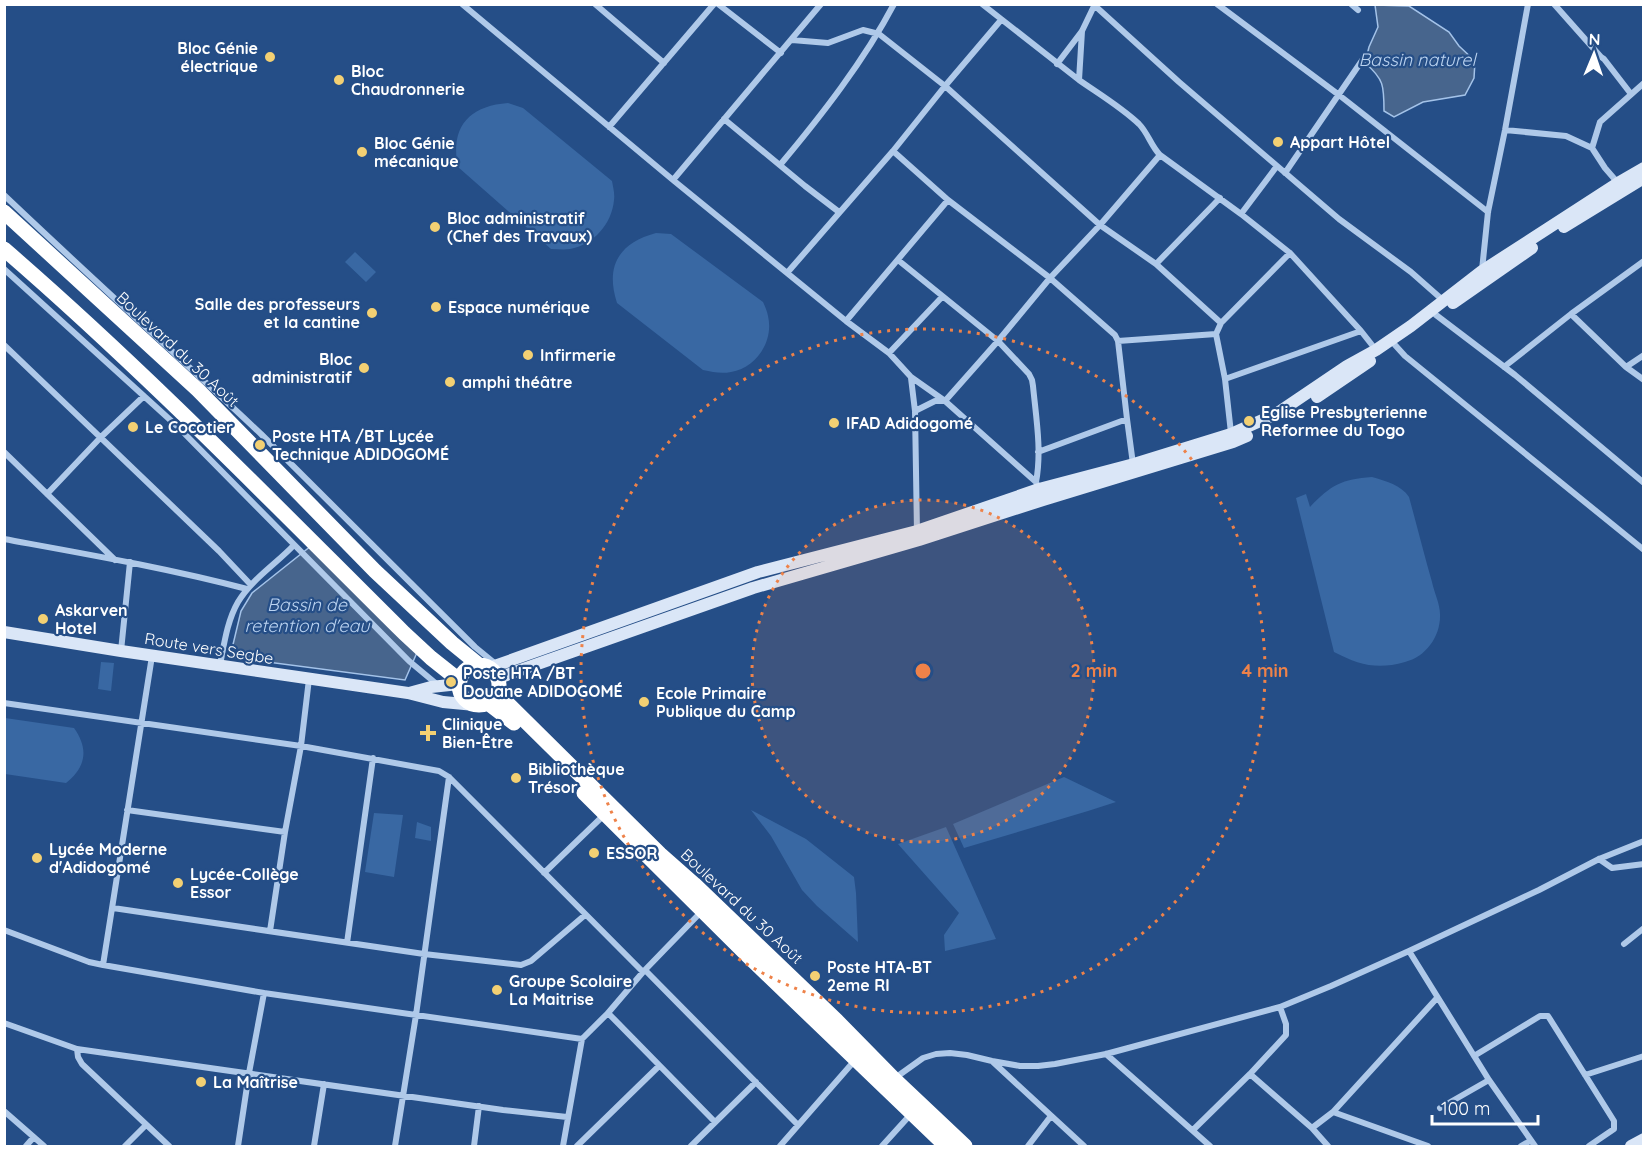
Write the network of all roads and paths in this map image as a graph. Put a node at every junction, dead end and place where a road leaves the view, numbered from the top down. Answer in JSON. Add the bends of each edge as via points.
{"nodes":[{"id":1,"x":462,"y":4,"type":"edge"},
{"id":2,"x":595,"y":4,"type":"edge"},
{"id":3,"x":609,"y":4,"type":"edge"},
{"id":4,"x":716,"y":4,"type":"edge"},
{"id":5,"x":821,"y":4,"type":"edge"},
{"id":6,"x":894,"y":4,"type":"edge"},
{"id":7,"x":982,"y":4,"type":"edge"},
{"id":8,"x":1217,"y":4,"type":"edge"},
{"id":9,"x":1351,"y":4,"type":"edge"},
{"id":10,"x":1528,"y":4,"type":"edge"},
{"id":11,"x":1554,"y":4,"type":"edge"},
{"id":12,"x":1094,"y":5,"type":"edge"},
{"id":13,"x":1358,"y":10,"type":"dead end"},
{"id":14,"x":603,"y":11,"type":"junction"},
{"id":15,"x":1001,"y":20,"type":"junction"},
{"id":16,"x":1082,"y":31,"type":"junction"},
{"id":17,"x":879,"y":34,"type":"junction"},
{"id":18,"x":792,"y":40,"type":"junction"},
{"id":19,"x":781,"y":53,"type":"junction"},
{"id":20,"x":1363,"y":58,"type":"dead end"},
{"id":21,"x":664,"y":63,"type":"junction"},
{"id":22,"x":1057,"y":64,"type":"junction"},
{"id":23,"x":1079,"y":80,"type":"junction"},
{"id":24,"x":1644,"y":83,"type":"edge"},
{"id":25,"x":945,"y":86,"type":"junction"},
{"id":26,"x":1631,"y":94,"type":"junction"},
{"id":27,"x":1339,"y":95,"type":"junction"},
{"id":28,"x":724,"y":119,"type":"junction"},
{"id":29,"x":609,"y":127,"type":"junction"},
{"id":30,"x":1505,"y":130,"type":"junction"},
{"id":31,"x":1592,"y":148,"type":"junction"},
{"id":32,"x":893,"y":152,"type":"junction"},
{"id":33,"x":1160,"y":155,"type":"junction"},
{"id":34,"x":780,"y":165,"type":"junction"},
{"id":35,"x":1277,"y":166,"type":"junction"},
{"id":36,"x":1644,"y":168,"type":"edge"},
{"id":37,"x":1285,"y":173,"type":"junction"},
{"id":38,"x":1644,"y":177,"type":"edge"},
{"id":39,"x":673,"y":180,"type":"junction"},
{"id":40,"x":1618,"y":183,"type":"junction"},
{"id":41,"x":4,"y":195,"type":"edge"},
{"id":42,"x":1220,"y":198,"type":"junction"},
{"id":43,"x":948,"y":200,"type":"junction"},
{"id":44,"x":4,"y":212,"type":"edge"},
{"id":45,"x":839,"y":212,"type":"junction"},
{"id":46,"x":1488,"y":212,"type":"junction"},
{"id":47,"x":1241,"y":214,"type":"junction"},
{"id":48,"x":1100,"y":225,"type":"junction"},
{"id":49,"x":4,"y":249,"type":"edge"},
{"id":50,"x":1290,"y":252,"type":"junction"},
{"id":51,"x":898,"y":260,"type":"junction"},
{"id":52,"x":1644,"y":261,"type":"edge"},
{"id":53,"x":1156,"y":264,"type":"junction"},
{"id":54,"x":4,"y":269,"type":"edge"},
{"id":55,"x":1482,"y":271,"type":"junction"},
{"id":56,"x":787,"y":273,"type":"junction"},
{"id":57,"x":1050,"y":278,"type":"junction"},
{"id":58,"x":942,"y":297,"type":"junction"},
{"id":59,"x":1446,"y":303,"type":"junction"},
{"id":60,"x":1571,"y":314,"type":"junction"},
{"id":61,"x":1436,"y":315,"type":"junction"},
{"id":62,"x":846,"y":321,"type":"junction"},
{"id":63,"x":1221,"y":323,"type":"junction"},
{"id":64,"x":1361,"y":331,"type":"junction"},
{"id":65,"x":1216,"y":334,"type":"junction"},
{"id":66,"x":998,"y":341,"type":"junction"},
{"id":67,"x":1118,"y":341,"type":"junction"},
{"id":68,"x":4,"y":345,"type":"edge"},
{"id":69,"x":1395,"y":345,"type":"junction"},
{"id":70,"x":1376,"y":350,"type":"junction"},
{"id":71,"x":890,"y":353,"type":"junction"},
{"id":72,"x":1644,"y":355,"type":"edge"},
{"id":73,"x":1504,"y":367,"type":"junction"},
{"id":74,"x":1626,"y":367,"type":"junction"},
{"id":75,"x":911,"y":377,"type":"junction"},
{"id":76,"x":1224,"y":379,"type":"junction"},
{"id":77,"x":1644,"y":380,"type":"edge"},
{"id":78,"x":144,"y":396,"type":"junction"},
{"id":79,"x":945,"y":401,"type":"junction"},
{"id":80,"x":214,"y":406,"type":"junction"},
{"id":81,"x":915,"y":411,"type":"junction"},
{"id":82,"x":1126,"y":419,"type":"junction"},
{"id":83,"x":195,"y":426,"type":"junction"},
{"id":84,"x":1231,"y":434,"type":"junction"},
{"id":85,"x":100,"y":437,"type":"junction"},
{"id":86,"x":4,"y":452,"type":"edge"},
{"id":87,"x":1038,"y":452,"type":"junction"},
{"id":88,"x":1134,"y":464,"type":"junction"},
{"id":89,"x":1644,"y":483,"type":"edge"},
{"id":90,"x":1039,"y":490,"type":"junction"},
{"id":91,"x":47,"y":494,"type":"junction"},
{"id":92,"x":918,"y":536,"type":"junction"},
{"id":93,"x":4,"y":539,"type":"edge"},
{"id":94,"x":294,"y":545,"type":"junction"},
{"id":95,"x":1644,"y":550,"type":"edge"},
{"id":96,"x":116,"y":560,"type":"junction"},
{"id":97,"x":130,"y":562,"type":"junction"},
{"id":98,"x":249,"y":587,"type":"junction"},
{"id":99,"x":4,"y":632,"type":"edge"},
{"id":100,"x":120,"y":651,"type":"junction"},
{"id":101,"x":152,"y":656,"type":"junction"},
{"id":102,"x":220,"y":666,"type":"junction"},
{"id":103,"x":493,"y":673,"type":"junction"},
{"id":104,"x":309,"y":680,"type":"junction"},
{"id":105,"x":460,"y":683,"type":"junction"},
{"id":106,"x":440,"y":686,"type":"junction"},
{"id":107,"x":408,"y":693,"type":"junction"},
{"id":108,"x":4,"y":703,"type":"edge"},
{"id":109,"x":481,"y":704,"type":"junction"},
{"id":110,"x":141,"y":722,"type":"junction"},
{"id":111,"x":301,"y":746,"type":"junction"},
{"id":112,"x":373,"y":758,"type":"junction"},
{"id":113,"x":449,"y":777,"type":"junction"},
{"id":114,"x":127,"y":810,"type":"junction"},
{"id":115,"x":605,"y":814,"type":"junction"},
{"id":116,"x":285,"y":832,"type":"junction"},
{"id":117,"x":1644,"y":841,"type":"edge"},
{"id":118,"x":1599,"y":859,"type":"junction"},
{"id":119,"x":1644,"y":864,"type":"edge"},
{"id":120,"x":544,"y":873,"type":"junction"},
{"id":121,"x":113,"y":908,"type":"junction"},
{"id":122,"x":702,"y":910,"type":"junction"},
{"id":123,"x":585,"y":915,"type":"junction"},
{"id":124,"x":1644,"y":928,"type":"edge"},
{"id":125,"x":4,"y":930,"type":"edge"},
{"id":126,"x":270,"y":931,"type":"junction"},
{"id":127,"x":347,"y":943,"type":"junction"},
{"id":128,"x":1624,"y":944,"type":"dead end"},
{"id":129,"x":1409,"y":951,"type":"junction"},
{"id":130,"x":424,"y":954,"type":"junction"},
{"id":131,"x":103,"y":965,"type":"junction"},
{"id":132,"x":644,"y":971,"type":"junction"},
{"id":133,"x":264,"y":993,"type":"junction"},
{"id":134,"x":1437,"y":998,"type":"junction"},
{"id":135,"x":1280,"y":1006,"type":"junction"},
{"id":136,"x":608,"y":1013,"type":"junction"},
{"id":137,"x":416,"y":1015,"type":"junction"},
{"id":138,"x":4,"y":1023,"type":"edge"},
{"id":139,"x":832,"y":1026,"type":"junction"},
{"id":140,"x":582,"y":1039,"type":"junction"},
{"id":141,"x":77,"y":1048,"type":"junction"},
{"id":142,"x":1106,"y":1054,"type":"junction"},
{"id":143,"x":1474,"y":1056,"type":"junction"},
{"id":144,"x":1644,"y":1056,"type":"edge"},
{"id":145,"x":856,"y":1059,"type":"junction"},
{"id":146,"x":992,"y":1061,"type":"junction"},
{"id":147,"x":659,"y":1066,"type":"junction"},
{"id":148,"x":249,"y":1073,"type":"junction"},
{"id":149,"x":1250,"y":1074,"type":"junction"},
{"id":150,"x":1585,"y":1075,"type":"junction"},
{"id":151,"x":894,"y":1079,"type":"junction"},
{"id":152,"x":1489,"y":1080,"type":"junction"},
{"id":153,"x":756,"y":1082,"type":"junction"},
{"id":154,"x":324,"y":1084,"type":"junction"},
{"id":155,"x":403,"y":1095,"type":"junction"},
{"id":156,"x":479,"y":1106,"type":"junction"},
{"id":157,"x":1440,"y":1108,"type":"dead end"},
{"id":158,"x":916,"y":1109,"type":"junction"},
{"id":159,"x":4,"y":1111,"type":"edge"},
{"id":160,"x":1334,"y":1112,"type":"junction"},
{"id":161,"x":1051,"y":1116,"type":"junction"},
{"id":162,"x":567,"y":1117,"type":"junction"},
{"id":163,"x":715,"y":1122,"type":"junction"},
{"id":164,"x":146,"y":1125,"type":"junction"},
{"id":165,"x":798,"y":1125,"type":"junction"},
{"id":166,"x":1312,"y":1128,"type":"junction"},
{"id":167,"x":1193,"y":1130,"type":"junction"},
{"id":168,"x":33,"y":1138,"type":"junction"},
{"id":169,"x":1644,"y":1139,"type":"edge"},
{"id":170,"x":1533,"y":1144,"type":"edge"},
{"id":171,"x":26,"y":1146,"type":"edge"},
{"id":172,"x":44,"y":1146,"type":"edge"},
{"id":173,"x":125,"y":1146,"type":"edge"},
{"id":174,"x":169,"y":1146,"type":"edge"},
{"id":175,"x":238,"y":1146,"type":"edge"},
{"id":176,"x":314,"y":1146,"type":"edge"},
{"id":177,"x":395,"y":1146,"type":"edge"},
{"id":178,"x":474,"y":1146,"type":"edge"},
{"id":179,"x":563,"y":1146,"type":"edge"},
{"id":180,"x":576,"y":1146,"type":"edge"},
{"id":181,"x":691,"y":1146,"type":"edge"},
{"id":182,"x":780,"y":1146,"type":"edge"},
{"id":183,"x":882,"y":1146,"type":"edge"},
{"id":184,"x":946,"y":1146,"type":"edge"},
{"id":185,"x":965,"y":1146,"type":"edge"},
{"id":186,"x":1028,"y":1146,"type":"edge"},
{"id":187,"x":1084,"y":1146,"type":"edge"},
{"id":188,"x":1210,"y":1146,"type":"edge"},
{"id":189,"x":1328,"y":1146,"type":"edge"},
{"id":190,"x":1428,"y":1146,"type":"edge"},
{"id":191,"x":1521,"y":1146,"type":"edge"},
{"id":192,"x":1589,"y":1146,"type":"edge"},
{"id":193,"x":1631,"y":1146,"type":"edge"}],
"edges":[{"from":1,"to":29,"type":"street"},
{"from":2,"to":14,"type":"street"},
{"from":3,"to":14,"type":"street"},
{"from":4,"to":19,"type":"street"},
{"from":4,"to":21,"type":"street"},
{"from":5,"to":18,"type":"street"},
{"from":6,"to":17,"type":"street"},
{"from":7,"to":15,"type":"street"},
{"from":8,"to":27,"type":"street"},
{"from":9,"to":13,"type":"street"},
{"from":10,"to":30,"type":"street"},
{"from":11,"to":26,"type":"street"},
{"from":12,"to":16,"type":"street"},
{"from":12,"to":35,"type":"street"},
{"from":14,"to":21,"type":"street"},
{"from":15,"to":22,"type":"street"},
{"from":15,"to":25,"type":"street"},
{"from":16,"to":22,"type":"street"},
{"from":16,"to":23,"type":"street"},
{"from":17,"to":18,"type":"street","via":[[862,30],[828,43]]},
{"from":17,"to":25,"type":"street"},
{"from":17,"to":34,"type":"street"},
{"from":18,"to":19,"type":"street"},
{"from":19,"to":28,"type":"street"},
{"from":20,"to":27,"type":"street"},
{"from":21,"to":29,"type":"street"},
{"from":22,"to":23,"type":"street"},
{"from":23,"to":33,"type":"street","via":[[1140,125]]},
{"from":24,"to":26,"type":"street"},
{"from":25,"to":32,"type":"street"},
{"from":25,"to":48,"type":"street"},
{"from":26,"to":31,"type":"street","via":[[1600,122]]},
{"from":27,"to":37,"type":"street"},
{"from":27,"to":46,"type":"street"},
{"from":28,"to":34,"type":"street"},
{"from":28,"to":39,"type":"street"},
{"from":29,"to":39,"type":"street"},
{"from":30,"to":31,"type":"street","via":[[1566,136]]},
{"from":30,"to":46,"type":"street"},
{"from":31,"to":40,"type":"street"},
{"from":32,"to":43,"type":"street"},
{"from":32,"to":45,"type":"street"},
{"from":33,"to":42,"type":"street"},
{"from":33,"to":48,"type":"street"},
{"from":34,"to":45,"type":"street"},
{"from":35,"to":37,"type":"street"},
{"from":35,"to":47,"type":"street"},
{"from":36,"to":40,"type":"main road"},
{"from":37,"to":59,"type":"street"},
{"from":38,"to":59,"type":"main road"},
{"from":39,"to":56,"type":"street"},
{"from":40,"to":55,"type":"main road"},
{"from":41,"to":103,"type":"street","via":[[261,434],[475,647]]},
{"from":42,"to":47,"type":"street"},
{"from":42,"to":53,"type":"street"},
{"from":43,"to":51,"type":"street"},
{"from":43,"to":57,"type":"street"},
{"from":44,"to":80,"type":"highway","name":"Boulevard du 30 Août"},
{"from":45,"to":56,"type":"street"},
{"from":46,"to":55,"type":"street"},
{"from":47,"to":50,"type":"street"},
{"from":48,"to":53,"type":"street"},
{"from":48,"to":57,"type":"street"},
{"from":49,"to":83,"type":"highway"},
{"from":50,"to":63,"type":"street"},
{"from":50,"to":64,"type":"street"},
{"from":51,"to":58,"type":"street"},
{"from":51,"to":62,"type":"street"},
{"from":52,"to":60,"type":"street"},
{"from":53,"to":63,"type":"street"},
{"from":54,"to":78,"type":"street"},
{"from":55,"to":59,"type":"main road"},
{"from":56,"to":62,"type":"street"},
{"from":57,"to":66,"type":"street"},
{"from":57,"to":67,"type":"street"},
{"from":58,"to":66,"type":"street"},
{"from":58,"to":71,"type":"street"},
{"from":59,"to":61,"type":"main road"},
{"from":59,"to":70,"type":"main road"},
{"from":60,"to":73,"type":"street"},
{"from":60,"to":74,"type":"street"},
{"from":61,"to":69,"type":"main road"},
{"from":61,"to":73,"type":"street"},
{"from":62,"to":71,"type":"street"},
{"from":63,"to":65,"type":"street"},
{"from":64,"to":70,"type":"street"},
{"from":64,"to":76,"type":"street"},
{"from":65,"to":67,"type":"street"},
{"from":65,"to":76,"type":"street"},
{"from":66,"to":79,"type":"street"},
{"from":66,"to":87,"type":"street","via":[[1032,380]]},
{"from":67,"to":82,"type":"street"},
{"from":68,"to":85,"type":"street"},
{"from":69,"to":90,"type":"main road","via":[[1278,422],[1233,442]]},
{"from":69,"to":95,"type":"street"},
{"from":70,"to":84,"type":"main road","via":[[1276,414]]},
{"from":71,"to":75,"type":"street"},
{"from":72,"to":74,"type":"street"},
{"from":73,"to":89,"type":"street"},
{"from":74,"to":77,"type":"street"},
{"from":75,"to":79,"type":"street"},
{"from":75,"to":81,"type":"street"},
{"from":76,"to":84,"type":"street"},
{"from":78,"to":85,"type":"street"},
{"from":78,"to":94,"type":"street"},
{"from":79,"to":81,"type":"street","via":[[935,401]]},
{"from":79,"to":90,"type":"street"},
{"from":80,"to":83,"type":"highway"},
{"from":80,"to":103,"type":"highway","name":"Boulevard du 30 Août","via":[[375,571],[452,643]]},
{"from":81,"to":92,"type":"street"},
{"from":82,"to":87,"type":"street"},
{"from":82,"to":88,"type":"street"},
{"from":83,"to":105,"type":"highway","via":[[404,633]]},
{"from":84,"to":88,"type":"main road"},
{"from":85,"to":91,"type":"street"},
{"from":85,"to":98,"type":"street","via":[[219,551]]},
{"from":86,"to":91,"type":"street"},
{"from":87,"to":90,"type":"street"},
{"from":88,"to":90,"type":"main road"},
{"from":90,"to":92,"type":"main road"},
{"from":91,"to":96,"type":"street"},
{"from":92,"to":103,"type":"main road"},
{"from":93,"to":96,"type":"street"},
{"from":94,"to":98,"type":"street"},
{"from":94,"to":106,"type":"street"},
{"from":96,"to":97,"type":"street"},
{"from":97,"to":98,"type":"street"},
{"from":97,"to":100,"type":"street"},
{"from":98,"to":102,"type":"street","via":[[230,619]]},
{"from":99,"to":100,"type":"main road","name":"Route vers Segbe"},
{"from":100,"to":101,"type":"main road","name":"Route vers Segbe"},
{"from":101,"to":102,"type":"main road","name":"Route vers Segbe"},
{"from":101,"to":110,"type":"street"},
{"from":102,"to":104,"type":"main road","name":"Route vers Segbe"},
{"from":103,"to":105,"type":"highway","via":[[466,670]]},
{"from":103,"to":109,"type":"highway","via":[[495,698]]},
{"from":103,"to":139,"type":"highway","name":"Boulevard du 30 Août","via":[[501,697]]},
{"from":104,"to":107,"type":"main road","name":"Route vers Segbe"},
{"from":104,"to":111,"type":"street"},
{"from":105,"to":106,"type":"main road","name":"Route vers Segbe"},
{"from":105,"to":109,"type":"highway","via":[[464,699]]},
{"from":106,"to":107,"type":"main road","name":"Route vers Segbe"},
{"from":107,"to":109,"type":"main road","name":"Route vers Segbe","via":[[443,702]]},
{"from":108,"to":110,"type":"street"},
{"from":109,"to":115,"type":"highway","name":"Boulevard du 30 Août","via":[[516,724]]},
{"from":110,"to":111,"type":"street"},
{"from":110,"to":114,"type":"street"},
{"from":111,"to":112,"type":"street"},
{"from":111,"to":116,"type":"street"},
{"from":112,"to":113,"type":"street","via":[[439,771]]},
{"from":112,"to":127,"type":"street"},
{"from":113,"to":120,"type":"street"},
{"from":113,"to":130,"type":"street"},
{"from":114,"to":116,"type":"street"},
{"from":114,"to":121,"type":"street"},
{"from":115,"to":120,"type":"street"},
{"from":115,"to":122,"type":"highway","name":"Boulevard du 30 Août"},
{"from":116,"to":126,"type":"street"},
{"from":117,"to":118,"type":"street"},
{"from":118,"to":119,"type":"street","via":[[1612,868]]},
{"from":118,"to":129,"type":"street"},
{"from":120,"to":123,"type":"street"},
{"from":121,"to":126,"type":"street"},
{"from":121,"to":131,"type":"street"},
{"from":122,"to":132,"type":"street"},
{"from":122,"to":139,"type":"highway","name":"Boulevard du 30 Août"},
{"from":123,"to":130,"type":"street","via":[[526,964]]},
{"from":123,"to":132,"type":"street"},
{"from":124,"to":128,"type":"street"},
{"from":125,"to":131,"type":"street"},
{"from":126,"to":127,"type":"street"},
{"from":127,"to":130,"type":"street"},
{"from":129,"to":134,"type":"street"},
{"from":129,"to":135,"type":"street"},
{"from":130,"to":137,"type":"street"},
{"from":131,"to":133,"type":"street"},
{"from":132,"to":136,"type":"street"},
{"from":132,"to":153,"type":"street"},
{"from":133,"to":137,"type":"street"},
{"from":133,"to":148,"type":"street"},
{"from":134,"to":143,"type":"street"},
{"from":134,"to":160,"type":"street"},
{"from":135,"to":142,"type":"street"},
{"from":135,"to":149,"type":"street","via":[[1286,1035]]},
{"from":136,"to":140,"type":"street"},
{"from":136,"to":147,"type":"street"},
{"from":137,"to":140,"type":"street"},
{"from":137,"to":155,"type":"street"},
{"from":138,"to":141,"type":"street"},
{"from":139,"to":145,"type":"highway","name":"Boulevard du 30 Août"},
{"from":139,"to":151,"type":"highway","name":"Boulevard du 30 Août"},
{"from":140,"to":162,"type":"street"},
{"from":141,"to":148,"type":"street"},
{"from":141,"to":164,"type":"street","via":[[82,1064]]},
{"from":142,"to":146,"type":"street","via":[[1038,1066]]},
{"from":142,"to":167,"type":"street"},
{"from":143,"to":150,"type":"street","via":[[1540,1016],[1548,1016]]},
{"from":143,"to":152,"type":"street"},
{"from":144,"to":150,"type":"street"},
{"from":145,"to":158,"type":"highway","name":"Boulevard du 30 Août"},
{"from":145,"to":165,"type":"street"},
{"from":146,"to":151,"type":"street","via":[[936,1054],[923,1058]]},
{"from":146,"to":161,"type":"street"},
{"from":147,"to":163,"type":"street"},
{"from":147,"to":180,"type":"street"},
{"from":148,"to":154,"type":"street"},
{"from":148,"to":175,"type":"street"},
{"from":149,"to":166,"type":"street"},
{"from":149,"to":167,"type":"street"},
{"from":150,"to":192,"type":"street","via":[[1614,1121],[1614,1129]]},
{"from":151,"to":158,"type":"highway","name":"Boulevard du 30 Août"},
{"from":152,"to":157,"type":"street"},
{"from":152,"to":170,"type":"street"},
{"from":153,"to":163,"type":"street"},
{"from":153,"to":165,"type":"street"},
{"from":154,"to":155,"type":"street"},
{"from":154,"to":176,"type":"street"},
{"from":155,"to":156,"type":"street"},
{"from":155,"to":177,"type":"street"},
{"from":156,"to":162,"type":"street"},
{"from":156,"to":178,"type":"street"},
{"from":158,"to":183,"type":"street"},
{"from":158,"to":184,"type":"highway","name":"Boulevard du 30 Août"},
{"from":158,"to":185,"type":"highway","name":"Boulevard du 30 Août"},
{"from":159,"to":168,"type":"street"},
{"from":160,"to":166,"type":"street"},
{"from":160,"to":190,"type":"street"},
{"from":161,"to":186,"type":"street"},
{"from":161,"to":187,"type":"street"},
{"from":162,"to":179,"type":"street"},
{"from":163,"to":181,"type":"street"},
{"from":164,"to":173,"type":"street"},
{"from":164,"to":174,"type":"street"},
{"from":165,"to":182,"type":"street"},
{"from":166,"to":189,"type":"street"},
{"from":167,"to":188,"type":"street"},
{"from":168,"to":171,"type":"street"},
{"from":168,"to":172,"type":"street"},
{"from":169,"to":193,"type":"main road"},
{"from":170,"to":191,"type":"street"}]}
